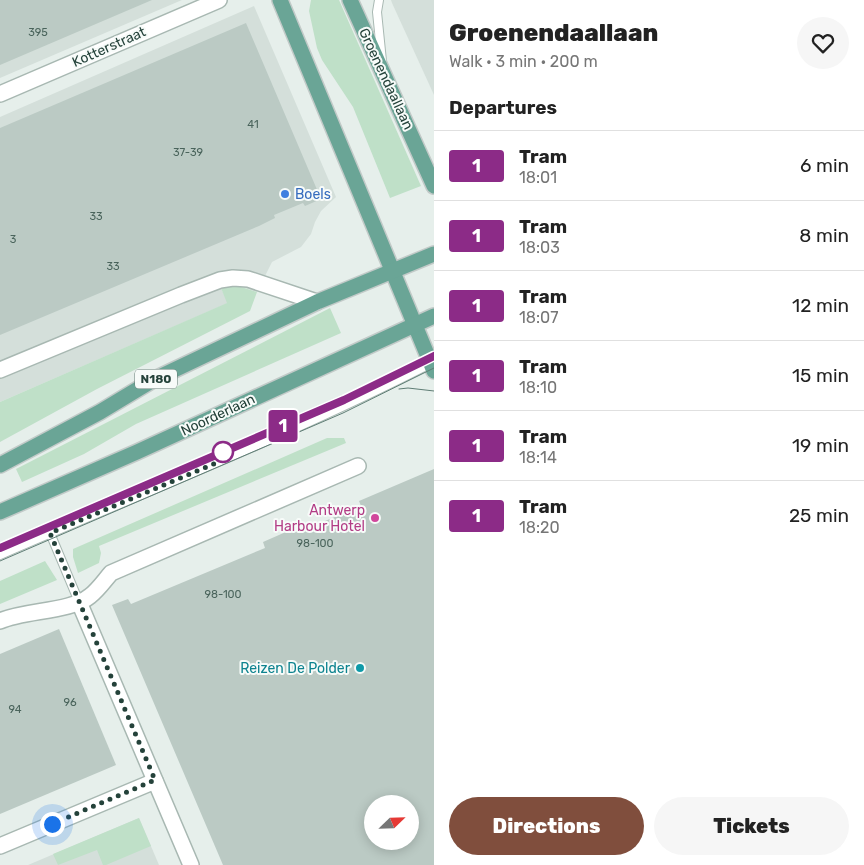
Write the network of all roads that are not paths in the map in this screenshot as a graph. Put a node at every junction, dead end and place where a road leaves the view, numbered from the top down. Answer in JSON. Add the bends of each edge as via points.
{"nodes":[{"id":1,"x":219,"y":0,"type":"edge"},
{"id":2,"x":280,"y":0,"type":"edge"},
{"id":3,"x":350,"y":0,"type":"edge"},
{"id":4,"x":379,"y":0,"type":"edge"},
{"id":5,"x":384,"y":73,"type":"junction"},
{"id":6,"x":0,"y":94,"type":"edge"},
{"id":7,"x":434,"y":186,"type":"edge"},
{"id":8,"x":434,"y":254,"type":"edge"},
{"id":9,"x":393,"y":271,"type":"junction"},
{"id":10,"x":317,"y":302,"type":"junction"},
{"id":11,"x":434,"y":316,"type":"edge"},
{"id":12,"x":415,"y":324,"type":"junction"},
{"id":13,"x":433,"y":366,"type":"edge"},
{"id":14,"x":0,"y":370,"type":"edge"},
{"id":15,"x":0,"y":465,"type":"edge"},
{"id":16,"x":358,"y":466,"type":"dead end"},
{"id":17,"x":0,"y":512,"type":"edge"},
{"id":18,"x":50,"y":533,"type":"junction"},
{"id":19,"x":0,"y":555,"type":"edge"},
{"id":20,"x":79,"y":602,"type":"junction"},
{"id":21,"x":0,"y":621,"type":"edge"},
{"id":22,"x":155,"y":780,"type":"junction"},
{"id":23,"x":0,"y":846,"type":"edge"},
{"id":24,"x":192,"y":865,"type":"edge"}],
"edges":[{"from":1,"to":6,"type":"street","name":"Kotterstraat"},
{"from":2,"to":9,"type":"main road"},
{"from":3,"to":5,"type":"main road","name":"Groenendaallaan"},
{"from":4,"to":5,"type":"lane"},
{"from":5,"to":7,"type":"main road","name":"Groenendaallaan"},
{"from":8,"to":9,"type":"main road","number":"N180"},
{"from":9,"to":10,"type":"main road","number":"N180"},
{"from":9,"to":12,"type":"main road"},
{"from":10,"to":14,"type":"street","via":[[248,279],[220,280]]},
{"from":10,"to":15,"type":"main road","number":"N180","via":[[154,380]]},
{"from":11,"to":12,"type":"main road","name":"Noorderlaan"},
{"from":12,"to":13,"type":"main road"},
{"from":12,"to":17,"type":"main road","name":"Noorderlaan"},
{"from":13,"to":18,"type":"lane","via":[[257,446]]},
{"from":16,"to":20,"type":"street","via":[[111,573],[89,597]]},
{"from":18,"to":19,"type":"lane"},
{"from":18,"to":20,"type":"lane"},
{"from":20,"to":21,"type":"street"},
{"from":20,"to":22,"type":"street"},
{"from":22,"to":23,"type":"street"},
{"from":22,"to":24,"type":"street"}]}
